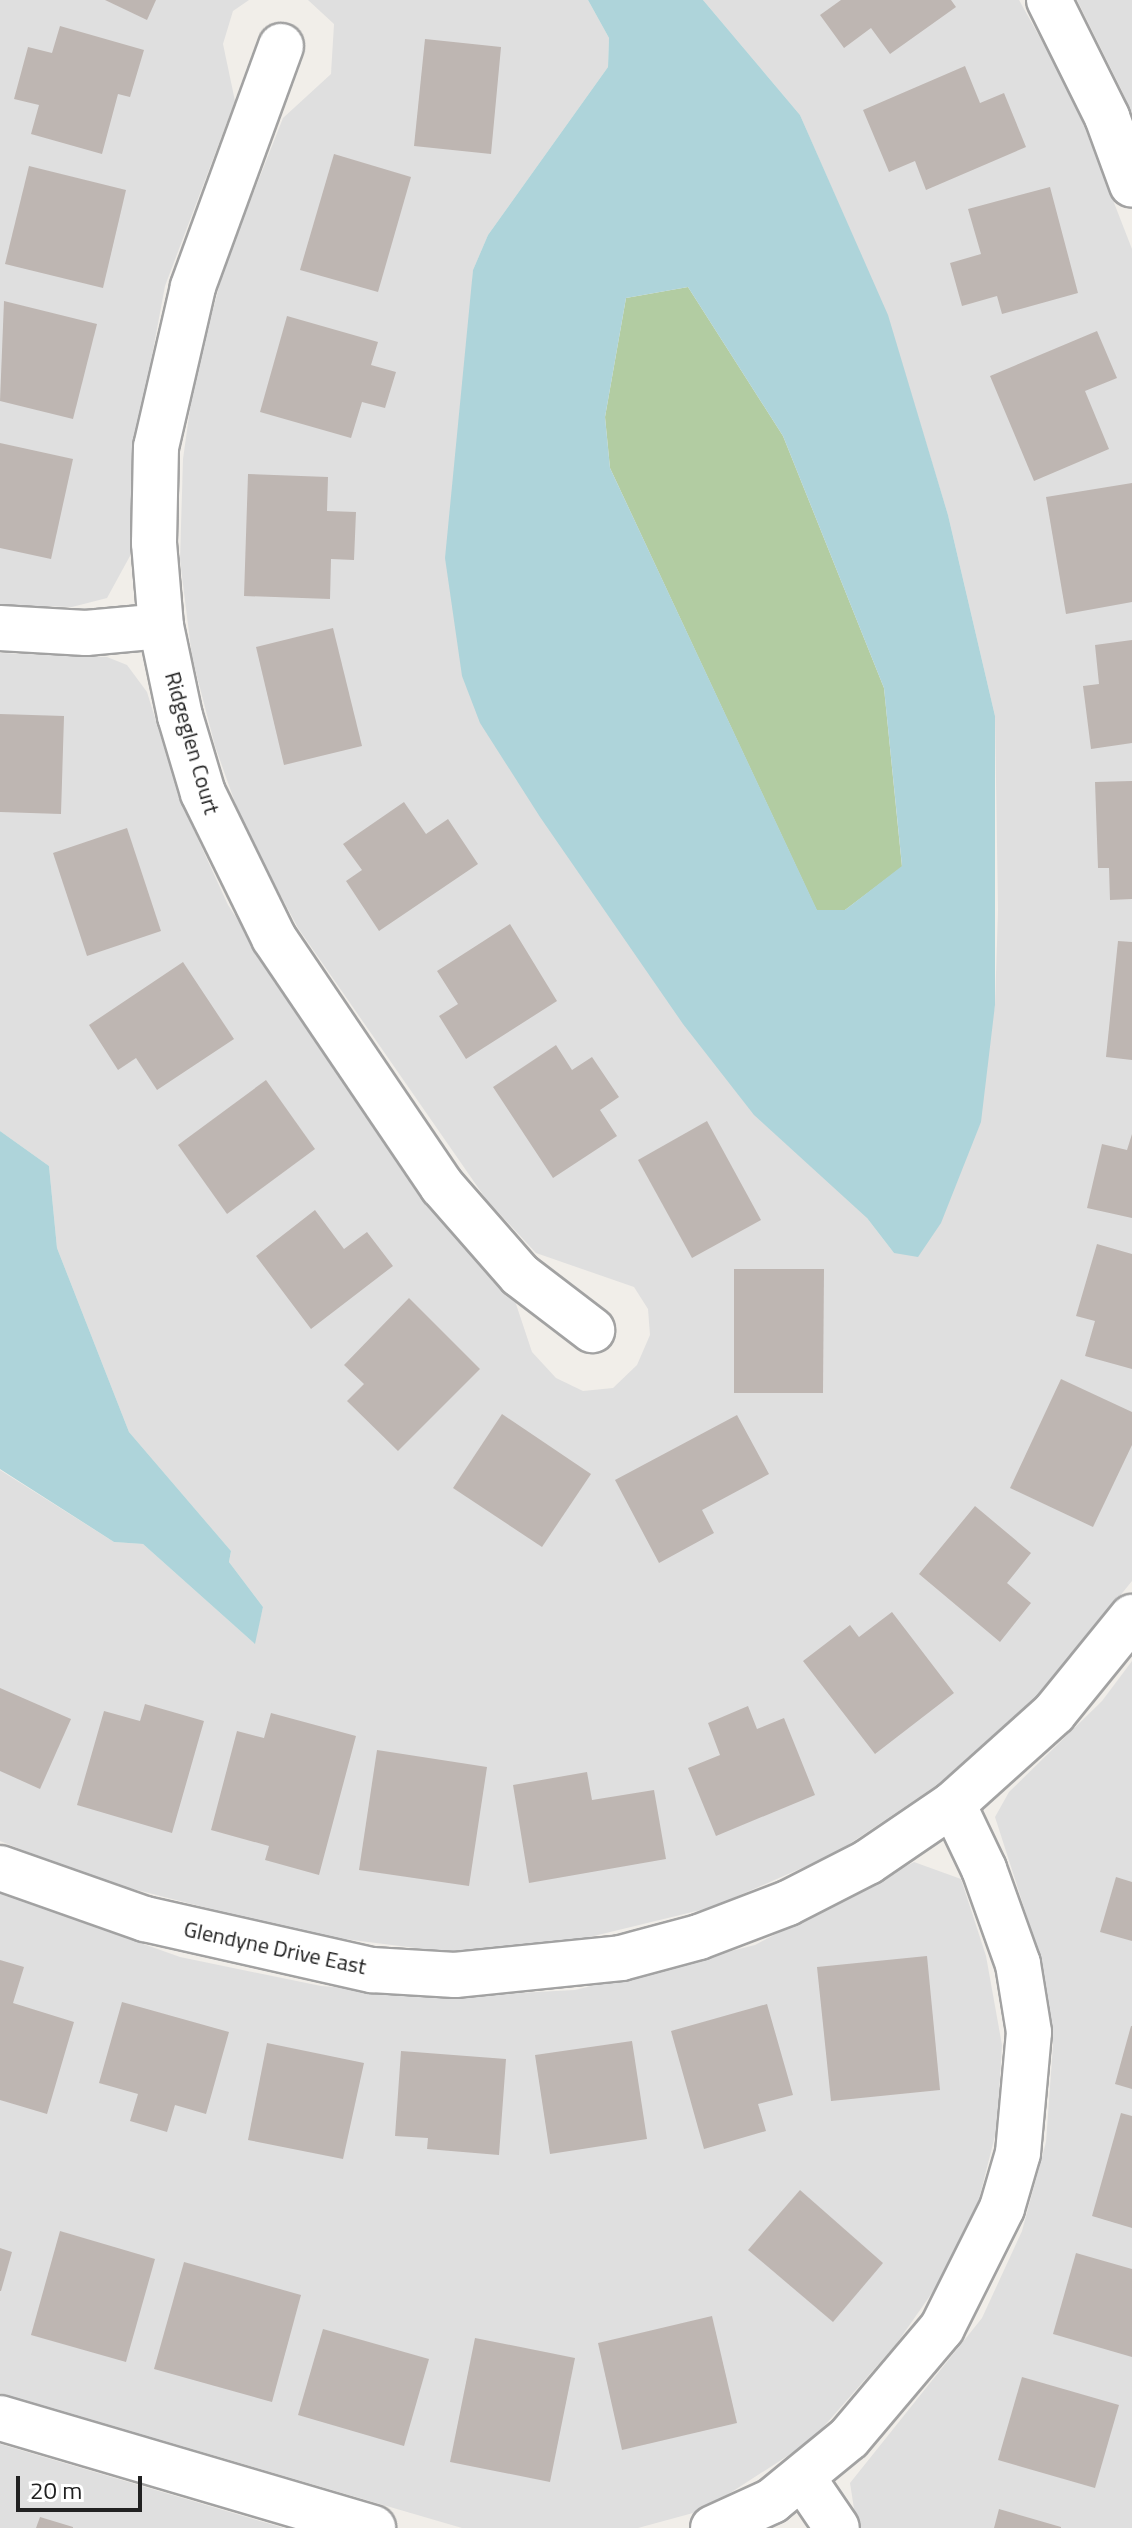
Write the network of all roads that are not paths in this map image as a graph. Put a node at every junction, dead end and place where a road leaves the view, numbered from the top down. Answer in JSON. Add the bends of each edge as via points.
{"nodes":[{"id":1,"x":1052,"y":6,"type":"edge"},
{"id":2,"x":281,"y":46,"type":"dead end"},
{"id":3,"x":1132,"y":185,"type":"edge"},
{"id":4,"x":161,"y":626,"type":"junction"},
{"id":5,"x":0,"y":628,"type":"edge"},
{"id":6,"x":592,"y":1330,"type":"dead end"},
{"id":7,"x":1132,"y":1617,"type":"edge"},
{"id":8,"x":953,"y":1804,"type":"junction"},
{"id":9,"x":0,"y":1868,"type":"edge"},
{"id":10,"x":0,"y":2418,"type":"edge"},
{"id":11,"x":803,"y":2478,"type":"junction"},
{"id":12,"x":728,"y":2525,"type":"edge"},
{"id":13,"x":373,"y":2528,"type":"edge"},
{"id":14,"x":837,"y":2528,"type":"edge"}],
"edges":[{"from":1,"to":3,"type":"street"},
{"from":2,"to":4,"type":"street","name":"Ridgeglen Court","via":[[171,362],[156,447]]},
{"from":4,"to":5,"type":"street","via":[[86,633]]},
{"from":4,"to":6,"type":"street","name":"Ridgeglen Court","via":[[203,793],[274,938],[442,1186],[520,1275]]},
{"from":7,"to":8,"type":"street","name":"Glendyne Drive East","via":[[1054,1713]]},
{"from":8,"to":9,"type":"street","name":"Glendyne Drive East","via":[[868,1862],[788,1903],[699,1937],[621,1958],[470,1974],[308,1960],[145,1919]]},
{"from":8,"to":11,"type":"street","via":[[1018,1964],[1029,2032],[1018,2153],[976,2269],[942,2328],[849,2438]]},
{"from":10,"to":13,"type":"street"},
{"from":11,"to":12,"type":"street"},
{"from":11,"to":14,"type":"street"}]}
